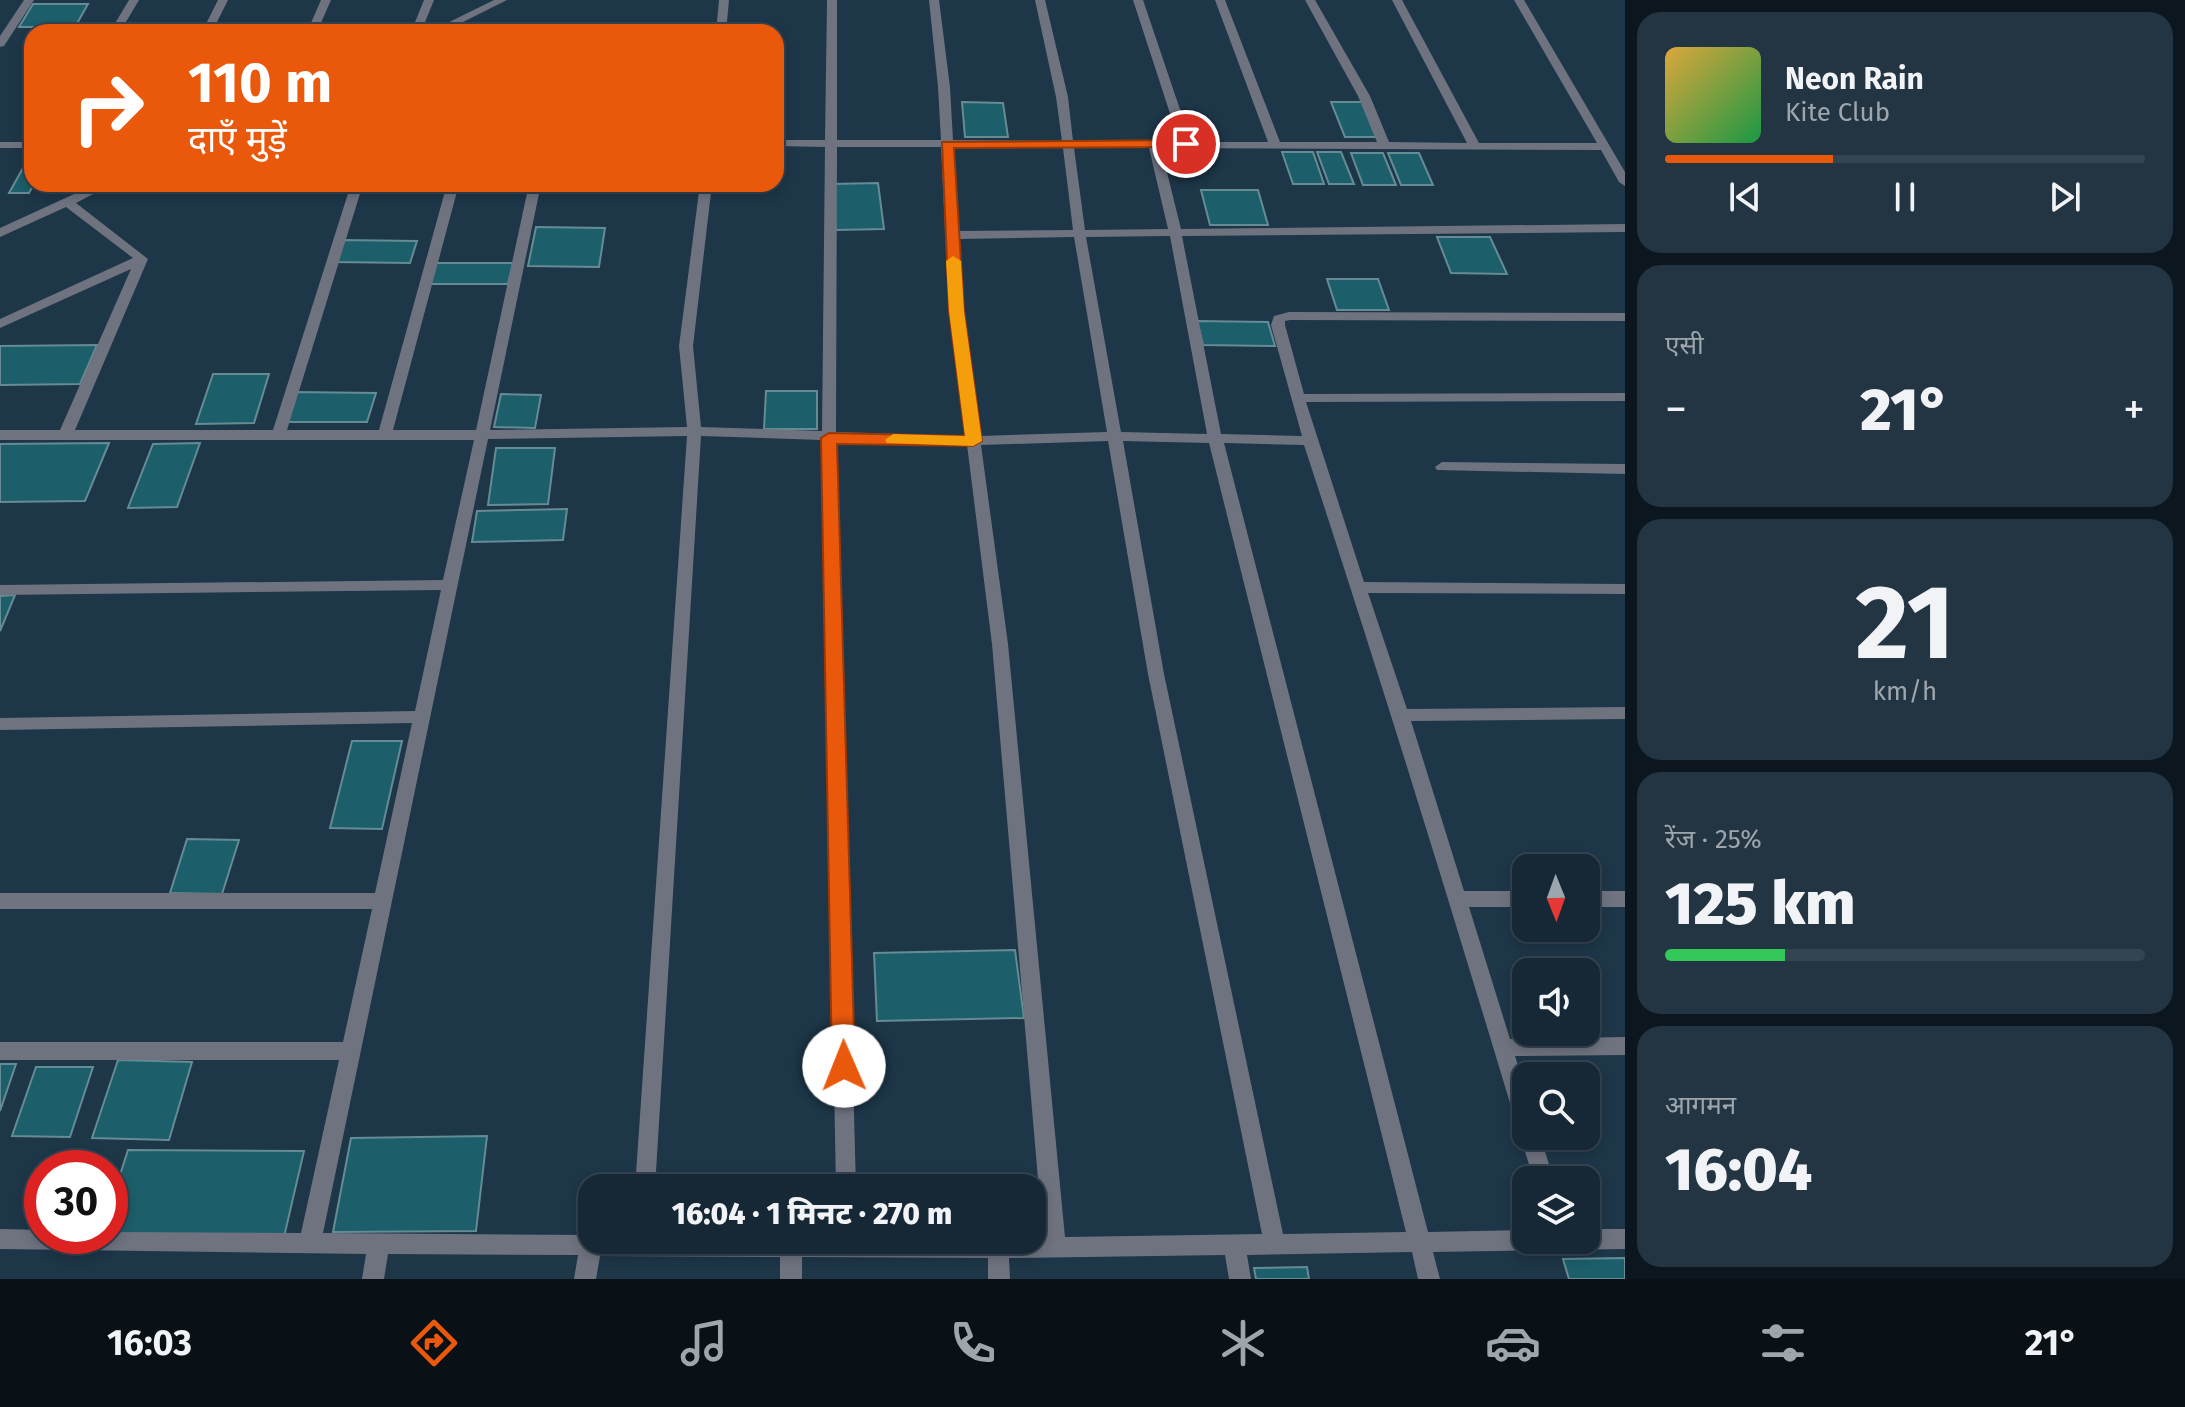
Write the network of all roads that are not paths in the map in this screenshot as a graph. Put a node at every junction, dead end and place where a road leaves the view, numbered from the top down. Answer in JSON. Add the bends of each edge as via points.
{"nodes":[{"id":1,"x":29,"y":0,"type":"edge"},
{"id":2,"x":134,"y":0,"type":"edge"},
{"id":3,"x":223,"y":0,"type":"edge"},
{"id":4,"x":326,"y":0,"type":"edge"},
{"id":5,"x":429,"y":0,"type":"edge"},
{"id":6,"x":502,"y":0,"type":"edge"},
{"id":7,"x":724,"y":0,"type":"edge"},
{"id":8,"x":832,"y":0,"type":"edge"},
{"id":9,"x":934,"y":0,"type":"edge"},
{"id":10,"x":1040,"y":0,"type":"edge"},
{"id":11,"x":1138,"y":0,"type":"edge"},
{"id":12,"x":1220,"y":0,"type":"edge"},
{"id":13,"x":1310,"y":0,"type":"edge"},
{"id":14,"x":1397,"y":0,"type":"edge"},
{"id":15,"x":1519,"y":0,"type":"edge"},
{"id":16,"x":120,"y":24,"type":"edge"},
{"id":17,"x":211,"y":24,"type":"edge"},
{"id":18,"x":316,"y":24,"type":"edge"},
{"id":19,"x":419,"y":24,"type":"edge"},
{"id":20,"x":451,"y":24,"type":"edge"},
{"id":21,"x":722,"y":24,"type":"edge"},
{"id":22,"x":0,"y":44,"type":"edge"},
{"id":23,"x":784,"y":143,"type":"edge"},
{"id":24,"x":831,"y":144,"type":"junction"},
{"id":25,"x":947,"y":144,"type":"junction"},
{"id":26,"x":1154,"y":144,"type":"junction"},
{"id":27,"x":1186,"y":144,"type":"junction"},
{"id":28,"x":1275,"y":144,"type":"junction"},
{"id":29,"x":0,"y":145,"type":"edge"},
{"id":30,"x":24,"y":145,"type":"edge"},
{"id":31,"x":1384,"y":145,"type":"junction"},
{"id":32,"x":1068,"y":146,"type":"junction"},
{"id":33,"x":1475,"y":146,"type":"junction"},
{"id":34,"x":1604,"y":147,"type":"junction"},
{"id":35,"x":1620,"y":165,"type":"edge"},
{"id":36,"x":1625,"y":182,"type":"edge"},
{"id":37,"x":89,"y":192,"type":"edge"},
{"id":38,"x":355,"y":192,"type":"edge"},
{"id":39,"x":451,"y":192,"type":"edge"},
{"id":40,"x":533,"y":192,"type":"edge"},
{"id":41,"x":705,"y":192,"type":"edge"},
{"id":42,"x":67,"y":202,"type":"junction"},
{"id":43,"x":1625,"y":228,"type":"edge"},
{"id":44,"x":1079,"y":231,"type":"junction"},
{"id":45,"x":1175,"y":231,"type":"junction"},
{"id":46,"x":0,"y":233,"type":"edge"},
{"id":47,"x":952,"y":235,"type":"junction"},
{"id":48,"x":142,"y":259,"type":"junction"},
{"id":49,"x":1625,"y":317,"type":"edge"},
{"id":50,"x":0,"y":324,"type":"edge"},
{"id":51,"x":1625,"y":397,"type":"edge"},
{"id":52,"x":1297,"y":398,"type":"junction"},
{"id":53,"x":694,"y":431,"type":"junction"},
{"id":54,"x":66,"y":434,"type":"junction"},
{"id":55,"x":0,"y":435,"type":"edge"},
{"id":56,"x":279,"y":435,"type":"junction"},
{"id":57,"x":385,"y":435,"type":"junction"},
{"id":58,"x":479,"y":435,"type":"junction"},
{"id":59,"x":1113,"y":436,"type":"junction"},
{"id":60,"x":829,"y":438,"type":"junction"},
{"id":61,"x":1216,"y":439,"type":"junction"},
{"id":62,"x":973,"y":441,"type":"junction"},
{"id":63,"x":1310,"y":441,"type":"junction"},
{"id":64,"x":1442,"y":467,"type":"dead end"},
{"id":65,"x":1625,"y":469,"type":"edge"},
{"id":66,"x":448,"y":585,"type":"junction"},
{"id":67,"x":1357,"y":587,"type":"junction"},
{"id":68,"x":1625,"y":589,"type":"edge"},
{"id":69,"x":0,"y":590,"type":"edge"},
{"id":70,"x":1625,"y":713,"type":"edge"},
{"id":71,"x":1401,"y":715,"type":"junction"},
{"id":72,"x":420,"y":717,"type":"junction"},
{"id":73,"x":0,"y":724,"type":"edge"},
{"id":74,"x":1457,"y":899,"type":"junction"},
{"id":75,"x":1512,"y":899,"type":"edge"},
{"id":76,"x":1600,"y":899,"type":"edge"},
{"id":77,"x":1625,"y":899,"type":"edge"},
{"id":78,"x":0,"y":901,"type":"edge"},
{"id":79,"x":382,"y":901,"type":"junction"},
{"id":80,"x":1625,"y":1046,"type":"edge"},
{"id":81,"x":1502,"y":1048,"type":"junction"},
{"id":82,"x":0,"y":1051,"type":"edge"},
{"id":83,"x":350,"y":1051,"type":"junction"},
{"id":84,"x":1512,"y":1079,"type":"edge"},
{"id":85,"x":646,"y":1174,"type":"edge"},
{"id":86,"x":846,"y":1174,"type":"edge"},
{"id":87,"x":0,"y":1239,"type":"edge"},
{"id":88,"x":1600,"y":1239,"type":"edge"},
{"id":89,"x":1625,"y":1239,"type":"edge"},
{"id":90,"x":1512,"y":1240,"type":"edge"},
{"id":91,"x":1419,"y":1241,"type":"junction"},
{"id":92,"x":310,"y":1243,"type":"junction"},
{"id":93,"x":379,"y":1243,"type":"junction"},
{"id":94,"x":1234,"y":1243,"type":"junction"},
{"id":95,"x":1275,"y":1244,"type":"junction"},
{"id":96,"x":578,"y":1245,"type":"edge"},
{"id":97,"x":1046,"y":1248,"type":"edge"},
{"id":98,"x":1055,"y":1248,"type":"junction"},
{"id":99,"x":589,"y":1254,"type":"edge"},
{"id":100,"x":791,"y":1254,"type":"edge"},
{"id":101,"x":998,"y":1254,"type":"edge"},
{"id":102,"x":373,"y":1279,"type":"edge"},
{"id":103,"x":585,"y":1279,"type":"edge"},
{"id":104,"x":791,"y":1279,"type":"edge"},
{"id":105,"x":999,"y":1279,"type":"edge"},
{"id":106,"x":1240,"y":1279,"type":"edge"},
{"id":107,"x":1429,"y":1279,"type":"edge"}],
"edges":[{"from":1,"to":22,"type":"street"},
{"from":2,"to":16,"type":"street"},
{"from":3,"to":17,"type":"street"},
{"from":4,"to":18,"type":"street"},
{"from":5,"to":19,"type":"street"},
{"from":6,"to":20,"type":"street"},
{"from":7,"to":21,"type":"street"},
{"from":8,"to":24,"type":"street"},
{"from":9,"to":25,"type":"street"},
{"from":10,"to":32,"type":"street"},
{"from":11,"to":27,"type":"street"},
{"from":12,"to":28,"type":"street"},
{"from":13,"to":31,"type":"street","via":[[1364,96]]},
{"from":14,"to":33,"type":"street"},
{"from":15,"to":34,"type":"street"},
{"from":23,"to":24,"type":"street"},
{"from":24,"to":25,"type":"street"},
{"from":24,"to":60,"type":"street"},
{"from":25,"to":32,"type":"street"},
{"from":25,"to":47,"type":"street"},
{"from":26,"to":27,"type":"street"},
{"from":26,"to":32,"type":"street"},
{"from":26,"to":45,"type":"street"},
{"from":27,"to":28,"type":"street"},
{"from":28,"to":31,"type":"street"},
{"from":29,"to":30,"type":"street"},
{"from":31,"to":33,"type":"street"},
{"from":32,"to":44,"type":"street"},
{"from":33,"to":34,"type":"street"},
{"from":34,"to":35,"type":"street"},
{"from":35,"to":36,"type":"street"},
{"from":37,"to":42,"type":"street"},
{"from":38,"to":56,"type":"street"},
{"from":39,"to":57,"type":"street"},
{"from":40,"to":58,"type":"street"},
{"from":41,"to":53,"type":"street","via":[[686,346]]},
{"from":42,"to":46,"type":"street"},
{"from":42,"to":48,"type":"street"},
{"from":43,"to":45,"type":"street"},
{"from":44,"to":45,"type":"street"},
{"from":44,"to":47,"type":"street"},
{"from":44,"to":59,"type":"street"},
{"from":45,"to":61,"type":"street"},
{"from":47,"to":62,"type":"street"},
{"from":48,"to":50,"type":"street"},
{"from":48,"to":54,"type":"street"},
{"from":49,"to":52,"type":"street","via":[[1283,317],[1278,325]]},
{"from":51,"to":52,"type":"street"},
{"from":52,"to":63,"type":"street"},
{"from":53,"to":58,"type":"street"},
{"from":53,"to":60,"type":"street"},
{"from":53,"to":85,"type":"street"},
{"from":54,"to":55,"type":"street"},
{"from":54,"to":56,"type":"street"},
{"from":56,"to":57,"type":"street"},
{"from":57,"to":58,"type":"street"},
{"from":58,"to":66,"type":"street"},
{"from":59,"to":61,"type":"street"},
{"from":59,"to":62,"type":"street"},
{"from":59,"to":95,"type":"street","via":[[1156,674]]},
{"from":60,"to":62,"type":"street"},
{"from":60,"to":86,"type":"street"},
{"from":61,"to":63,"type":"street"},
{"from":61,"to":91,"type":"street"},
{"from":62,"to":98,"type":"street","via":[[1000,644]]},
{"from":63,"to":67,"type":"street"},
{"from":64,"to":65,"type":"street"},
{"from":66,"to":69,"type":"street"},
{"from":66,"to":72,"type":"street"},
{"from":67,"to":68,"type":"street"},
{"from":67,"to":71,"type":"street"},
{"from":70,"to":71,"type":"street"},
{"from":71,"to":74,"type":"street"},
{"from":72,"to":73,"type":"street"},
{"from":72,"to":79,"type":"street"},
{"from":74,"to":75,"type":"street"},
{"from":74,"to":81,"type":"street"},
{"from":76,"to":77,"type":"street"},
{"from":78,"to":79,"type":"street"},
{"from":79,"to":83,"type":"street"},
{"from":80,"to":81,"type":"street"},
{"from":81,"to":84,"type":"street"},
{"from":82,"to":83,"type":"street"},
{"from":83,"to":92,"type":"street"},
{"from":87,"to":92,"type":"street"},
{"from":88,"to":89,"type":"street"},
{"from":90,"to":91,"type":"street"},
{"from":91,"to":95,"type":"street"},
{"from":91,"to":107,"type":"street"},
{"from":92,"to":93,"type":"street"},
{"from":93,"to":96,"type":"street"},
{"from":93,"to":102,"type":"street"},
{"from":94,"to":95,"type":"street"},
{"from":94,"to":98,"type":"street"},
{"from":94,"to":106,"type":"street"},
{"from":97,"to":98,"type":"street"},
{"from":99,"to":103,"type":"street"},
{"from":100,"to":104,"type":"street"},
{"from":101,"to":105,"type":"street"}]}
